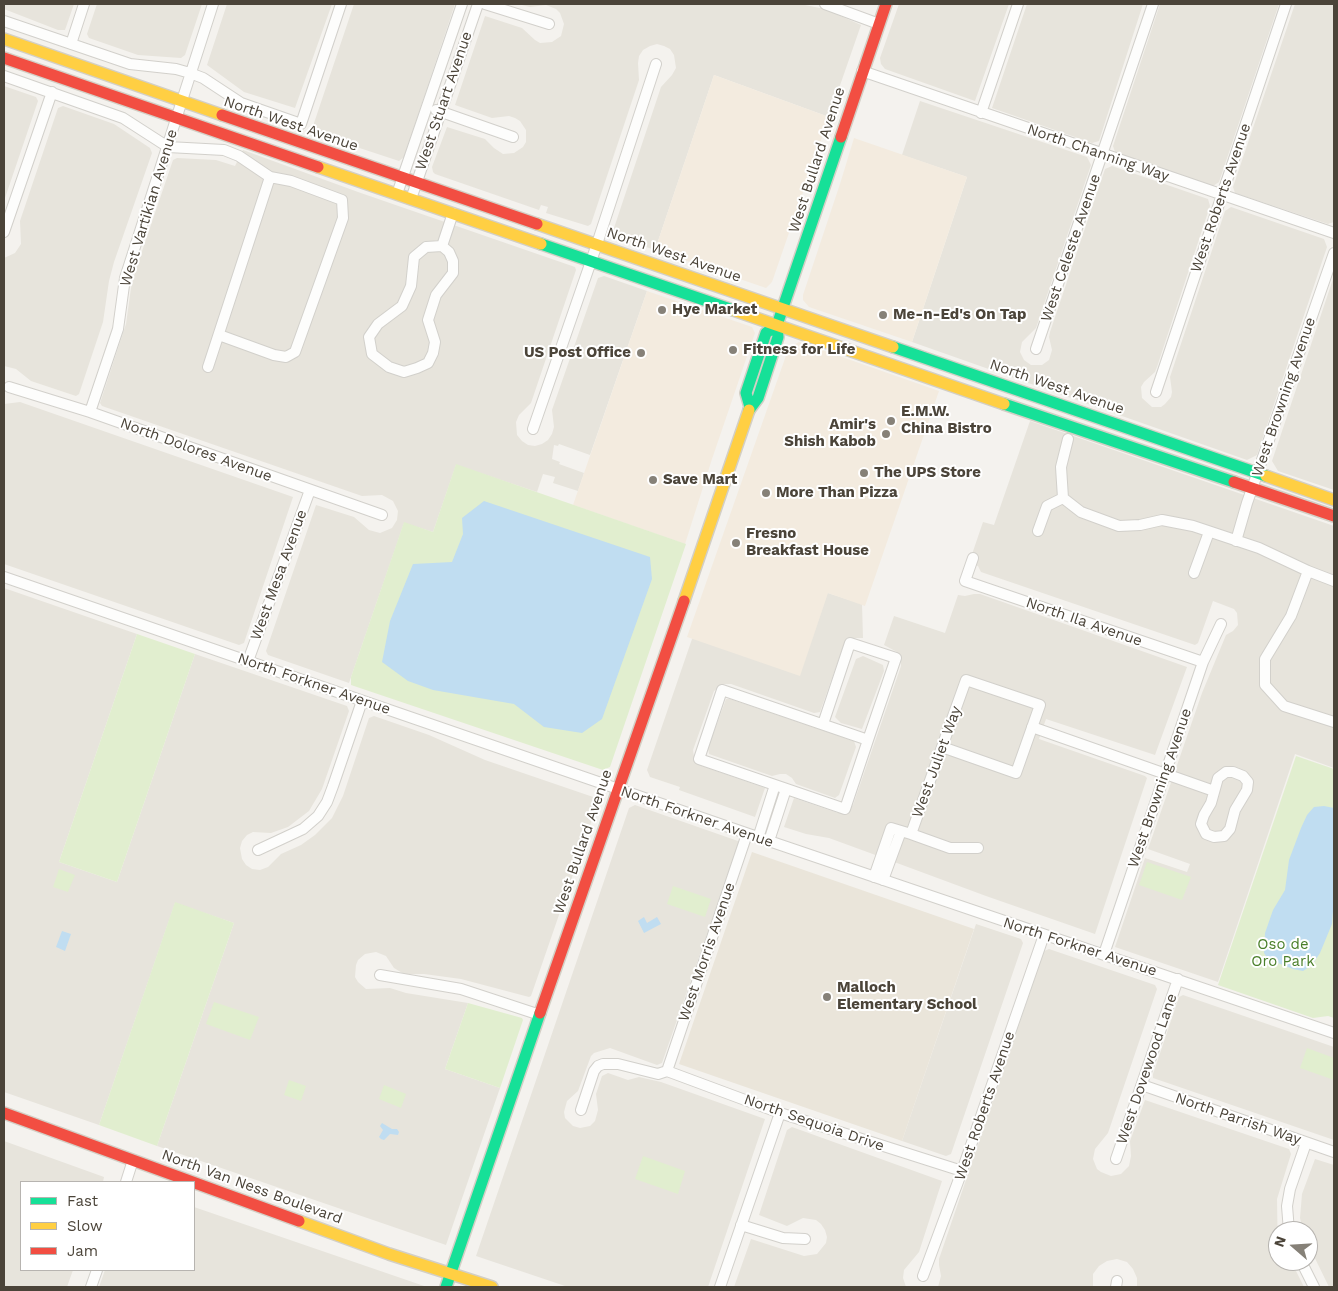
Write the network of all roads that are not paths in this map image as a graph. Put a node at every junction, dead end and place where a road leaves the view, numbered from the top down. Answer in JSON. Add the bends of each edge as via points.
{"nodes":[{"id":1,"x":84,"y":4,"type":"edge"},
{"id":2,"x":213,"y":4,"type":"edge"},
{"id":3,"x":341,"y":4,"type":"edge"},
{"id":4,"x":462,"y":4,"type":"edge"},
{"id":5,"x":478,"y":4,"type":"edge"},
{"id":6,"x":485,"y":4,"type":"edge"},
{"id":7,"x":826,"y":4,"type":"edge"},
{"id":8,"x":886,"y":4,"type":"edge"},
{"id":9,"x":1018,"y":4,"type":"edge"},
{"id":10,"x":1153,"y":4,"type":"edge"},
{"id":11,"x":1286,"y":4,"type":"edge"},
{"id":12,"x":4,"y":22,"type":"edge"},
{"id":13,"x":549,"y":24,"type":"dead end"},
{"id":14,"x":879,"y":24,"type":"junction"},
{"id":15,"x":4,"y":40,"type":"edge"},
{"id":16,"x":71,"y":44,"type":"junction"},
{"id":17,"x":4,"y":58,"type":"edge"},
{"id":18,"x":656,"y":64,"type":"dead end"},
{"id":19,"x":862,"y":71,"type":"junction"},
{"id":20,"x":190,"y":73,"type":"junction"},
{"id":21,"x":4,"y":76,"type":"edge"},
{"id":22,"x":52,"y":92,"type":"junction"},
{"id":23,"x":181,"y":101,"type":"junction"},
{"id":24,"x":426,"y":108,"type":"junction"},
{"id":25,"x":440,"y":112,"type":"junction"},
{"id":26,"x":981,"y":113,"type":"junction"},
{"id":27,"x":178,"y":118,"type":"junction"},
{"id":28,"x":513,"y":136,"type":"dead end"},
{"id":29,"x":168,"y":147,"type":"junction"},
{"id":30,"x":1102,"y":154,"type":"junction"},
{"id":31,"x":270,"y":178,"type":"junction"},
{"id":32,"x":402,"y":179,"type":"junction"},
{"id":33,"x":416,"y":183,"type":"junction"},
{"id":34,"x":397,"y":194,"type":"junction"},
{"id":35,"x":1222,"y":195,"type":"junction"},
{"id":36,"x":411,"y":199,"type":"junction"},
{"id":37,"x":453,"y":213,"type":"junction"},
{"id":38,"x":4,"y":232,"type":"edge"},
{"id":39,"x":1334,"y":233,"type":"edge"},
{"id":40,"x":596,"y":244,"type":"junction"},
{"id":41,"x":442,"y":246,"type":"junction"},
{"id":42,"x":1334,"y":253,"type":"edge"},
{"id":43,"x":591,"y":260,"type":"junction"},
{"id":44,"x":783,"y":309,"type":"junction"},
{"id":45,"x":777,"y":325,"type":"junction"},
{"id":46,"x":219,"y":335,"type":"junction"},
{"id":47,"x":1036,"y":349,"type":"dead end"},
{"id":48,"x":208,"y":368,"type":"dead end"},
{"id":49,"x":9,"y":387,"type":"dead end"},
{"id":50,"x":1156,"y":392,"type":"dead end"},
{"id":51,"x":985,"y":397,"type":"junction"},
{"id":52,"x":90,"y":412,"type":"junction"},
{"id":53,"x":533,"y":429,"type":"dead end"},
{"id":54,"x":1133,"y":430,"type":"junction"},
{"id":55,"x":1068,"y":439,"type":"dead end"},
{"id":56,"x":1258,"y":472,"type":"junction"},
{"id":57,"x":1252,"y":488,"type":"junction"},
{"id":58,"x":310,"y":490,"type":"junction"},
{"id":59,"x":1063,"y":498,"type":"junction"},
{"id":60,"x":1334,"y":500,"type":"edge"},
{"id":61,"x":382,"y":515,"type":"dead end"},
{"id":62,"x":1334,"y":516,"type":"edge"},
{"id":63,"x":1038,"y":531,"type":"dead end"},
{"id":64,"x":1209,"y":532,"type":"junction"},
{"id":65,"x":1236,"y":541,"type":"junction"},
{"id":66,"x":973,"y":558,"type":"dead end"},
{"id":67,"x":1308,"y":571,"type":"junction"},
{"id":68,"x":1194,"y":573,"type":"dead end"},
{"id":69,"x":4,"y":577,"type":"edge"},
{"id":70,"x":1334,"y":581,"type":"edge"},
{"id":71,"x":1221,"y":624,"type":"dead end"},
{"id":72,"x":248,"y":661,"type":"junction"},
{"id":73,"x":1203,"y":662,"type":"junction"},
{"id":74,"x":362,"y":701,"type":"junction"},
{"id":75,"x":1334,"y":722,"type":"edge"},
{"id":76,"x":823,"y":724,"type":"junction"},
{"id":77,"x":1032,"y":727,"type":"junction"},
{"id":78,"x":868,"y":740,"type":"junction"},
{"id":79,"x":942,"y":747,"type":"junction"},
{"id":80,"x":1164,"y":775,"type":"junction"},
{"id":81,"x":775,"y":785,"type":"junction"},
{"id":82,"x":617,"y":789,"type":"junction"},
{"id":83,"x":786,"y":789,"type":"junction"},
{"id":84,"x":1214,"y":791,"type":"junction"},
{"id":85,"x":901,"y":831,"type":"junction"},
{"id":86,"x":747,"y":834,"type":"junction"},
{"id":87,"x":758,"y":838,"type":"junction"},
{"id":88,"x":768,"y":841,"type":"junction"},
{"id":89,"x":978,"y":848,"type":"dead end"},
{"id":90,"x":258,"y":850,"type":"dead end"},
{"id":91,"x":878,"y":879,"type":"junction"},
{"id":92,"x":1044,"y":935,"type":"junction"},
{"id":93,"x":1104,"y":954,"type":"junction"},
{"id":94,"x":380,"y":975,"type":"dead end"},
{"id":95,"x":1178,"y":979,"type":"junction"},
{"id":96,"x":540,"y":1014,"type":"junction"},
{"id":97,"x":1334,"y":1033,"type":"edge"},
{"id":98,"x":667,"y":1071,"type":"junction"},
{"id":99,"x":1142,"y":1085,"type":"junction"},
{"id":100,"x":581,"y":1110,"type":"dead end"},
{"id":101,"x":4,"y":1113,"type":"edge"},
{"id":102,"x":780,"y":1113,"type":"junction"},
{"id":103,"x":1306,"y":1143,"type":"junction"},
{"id":104,"x":1334,"y":1152,"type":"edge"},
{"id":105,"x":1116,"y":1159,"type":"dead end"},
{"id":106,"x":133,"y":1160,"type":"junction"},
{"id":107,"x":962,"y":1171,"type":"junction"},
{"id":108,"x":126,"y":1181,"type":"edge"},
{"id":109,"x":190,"y":1181,"type":"edge"},
{"id":110,"x":195,"y":1183,"type":"edge"},
{"id":111,"x":1288,"y":1221,"type":"edge"},
{"id":112,"x":741,"y":1225,"type":"junction"},
{"id":113,"x":805,"y":1239,"type":"dead end"},
{"id":114,"x":97,"y":1271,"type":"edge"},
{"id":115,"x":1306,"y":1271,"type":"edge"},
{"id":116,"x":451,"y":1273,"type":"junction"},
{"id":117,"x":923,"y":1276,"type":"dead end"},
{"id":118,"x":91,"y":1287,"type":"edge"},
{"id":119,"x":446,"y":1287,"type":"edge"},
{"id":120,"x":492,"y":1287,"type":"edge"},
{"id":121,"x":720,"y":1287,"type":"edge"},
{"id":122,"x":1314,"y":1287,"type":"edge"}],
"edges":[{"from":1,"to":16,"type":"street"},
{"from":2,"to":20,"type":"street","name":"West Vartikian Avenue"},
{"from":3,"to":20,"type":"street","via":[[301,124],[241,103]]},
{"from":4,"to":24,"type":"street","name":"West Stuart Avenue"},
{"from":5,"to":25,"type":"street","name":"West Stuart Avenue"},
{"from":6,"to":13,"type":"street"},
{"from":7,"to":14,"type":"street"},
{"from":8,"to":14,"type":"main road","name":"West Bullard Avenue"},
{"from":9,"to":26,"type":"street"},
{"from":10,"to":30,"type":"street","name":"West Celeste Avenue"},
{"from":11,"to":35,"type":"street","name":"West Roberts Avenue"},
{"from":12,"to":16,"type":"street"},
{"from":14,"to":19,"type":"main road","name":"West Bullard Avenue"},
{"from":15,"to":23,"type":"main road","name":"North West Avenue"},
{"from":16,"to":20,"type":"street","via":[[130,64]]},
{"from":17,"to":27,"type":"main road","name":"North West Avenue"},
{"from":18,"to":40,"type":"street"},
{"from":19,"to":26,"type":"street","name":"North Channing Way"},
{"from":19,"to":44,"type":"main road","name":"West Bullard Avenue"},
{"from":20,"to":23,"type":"street","name":"West Vartikian Avenue"},
{"from":21,"to":22,"type":"street"},
{"from":22,"to":29,"type":"street","via":[[123,118]]},
{"from":22,"to":38,"type":"street"},
{"from":23,"to":27,"type":"street","name":"West Vartikian Avenue"},
{"from":23,"to":32,"type":"main road","name":"North West Avenue"},
{"from":24,"to":25,"type":"street"},
{"from":24,"to":32,"type":"street","name":"West Stuart Avenue"},
{"from":25,"to":28,"type":"street"},
{"from":25,"to":33,"type":"street","name":"West Stuart Avenue"},
{"from":26,"to":30,"type":"street","name":"North Channing Way"},
{"from":27,"to":29,"type":"street","name":"West Vartikian Avenue"},
{"from":27,"to":34,"type":"main road","name":"North West Avenue"},
{"from":29,"to":31,"type":"street","via":[[224,150],[239,156]]},
{"from":29,"to":52,"type":"street","name":"West Vartikian Avenue","via":[[125,278],[118,329]]},
{"from":30,"to":35,"type":"street","name":"North Channing Way"},
{"from":30,"to":47,"type":"street","name":"West Celeste Avenue"},
{"from":31,"to":46,"type":"street"},
{"from":31,"to":46,"type":"street","via":[[291,181],[342,200],[343,218],[295,352],[286,357],[274,355]]},
{"from":32,"to":33,"type":"main road","name":"North West Avenue"},
{"from":32,"to":34,"type":"street","name":"West Stuart Avenue"},
{"from":33,"to":36,"type":"street","name":"West Stuart Avenue"},
{"from":33,"to":40,"type":"main road","name":"North West Avenue"},
{"from":34,"to":36,"type":"main road","name":"North West Avenue"},
{"from":35,"to":39,"type":"street","name":"North Channing Way"},
{"from":35,"to":50,"type":"street","name":"West Roberts Avenue"},
{"from":36,"to":37,"type":"main road","name":"North West Avenue"},
{"from":37,"to":41,"type":"street"},
{"from":37,"to":43,"type":"main road","name":"North West Avenue"},
{"from":40,"to":43,"type":"street"},
{"from":40,"to":44,"type":"main road","name":"North West Avenue"},
{"from":41,"to":41,"type":"street","via":[[426,247],[414,257],[411,286],[402,306],[378,324],[369,337],[372,354],[390,367],[404,372],[417,368],[428,363],[433,352],[435,342],[428,320],[436,295],[453,273],[451,256]]},
{"from":42,"to":56,"type":"street","name":"West Browning Avenue"},
{"from":43,"to":45,"type":"main road","name":"North West Avenue"},
{"from":43,"to":53,"type":"street"},
{"from":44,"to":45,"type":"main road","name":"West Bullard Avenue"},
{"from":44,"to":54,"type":"main road","name":"North West Avenue"},
{"from":45,"to":51,"type":"main road","name":"North West Avenue"},
{"from":45,"to":82,"type":"main road","name":"West Bullard Avenue","via":[[766,332],[746,393],[750,407]]},
{"from":46,"to":48,"type":"street"},
{"from":49,"to":52,"type":"street","name":"North Dolores Avenue"},
{"from":51,"to":54,"type":"main road","via":[[989,393],[1000,392],[1097,424]]},
{"from":51,"to":57,"type":"main road","name":"North West Avenue"},
{"from":52,"to":58,"type":"street","name":"North Dolores Avenue"},
{"from":54,"to":56,"type":"main road","name":"North West Avenue"},
{"from":55,"to":59,"type":"street","via":[[1061,467]]},
{"from":56,"to":57,"type":"street","name":"West Browning Avenue"},
{"from":56,"to":60,"type":"main road","name":"North West Avenue"},
{"from":57,"to":62,"type":"main road","name":"North West Avenue"},
{"from":57,"to":65,"type":"street","name":"West Browning Avenue"},
{"from":58,"to":61,"type":"street","name":"North Dolores Avenue"},
{"from":58,"to":72,"type":"street","name":"West Mesa Avenue"},
{"from":59,"to":63,"type":"street","via":[[1047,506]]},
{"from":59,"to":64,"type":"street","via":[[1080,512],[1119,526],[1140,526],[1162,520]]},
{"from":64,"to":65,"type":"street"},
{"from":64,"to":68,"type":"street"},
{"from":65,"to":67,"type":"street"},
{"from":66,"to":73,"type":"street","name":"North Ila Avenue","via":[[965,581]]},
{"from":67,"to":70,"type":"street"},
{"from":67,"to":75,"type":"street","via":[[1291,616],[1265,659],[1265,685],[1284,706]]},
{"from":69,"to":72,"type":"street","name":"North Forkner Avenue"},
{"from":71,"to":73,"type":"street","name":"West Browning Avenue"},
{"from":72,"to":74,"type":"street","name":"North Forkner Avenue"},
{"from":73,"to":80,"type":"street","name":"West Browning Avenue"},
{"from":74,"to":82,"type":"street","name":"North Forkner Avenue"},
{"from":74,"to":90,"type":"street","via":[[327,802],[318,816],[303,830]]},
{"from":76,"to":78,"type":"street"},
{"from":76,"to":78,"type":"street","via":[[850,643],[896,658]]},
{"from":76,"to":81,"type":"street","via":[[722,690],[699,759]]},
{"from":77,"to":79,"type":"street","via":[[1016,773]]},
{"from":77,"to":79,"type":"street","name":"West Juliet Way","via":[[1040,705],[966,680]]},
{"from":77,"to":80,"type":"street"},
{"from":78,"to":83,"type":"street","via":[[845,809]]},
{"from":79,"to":85,"type":"street","name":"West Juliet Way"},
{"from":80,"to":84,"type":"street"},
{"from":80,"to":93,"type":"street","name":"West Browning Avenue"},
{"from":81,"to":83,"type":"street"},
{"from":81,"to":87,"type":"street"},
{"from":82,"to":86,"type":"street","name":"North Forkner Avenue"},
{"from":82,"to":96,"type":"main road","name":"West Bullard Avenue"},
{"from":83,"to":88,"type":"street"},
{"from":84,"to":84,"type":"street","via":[[1218,778],[1226,772],[1238,773],[1248,782],[1230,830],[1220,838],[1206,834],[1201,824]]},
{"from":85,"to":89,"type":"street","via":[[950,848]]},
{"from":85,"to":91,"type":"street","name":"West Juliet Way"},
{"from":86,"to":87,"type":"street","name":"North Forkner Avenue"},
{"from":86,"to":98,"type":"street","name":"West Morris Avenue"},
{"from":87,"to":88,"type":"street","name":"North Forkner Avenue"},
{"from":88,"to":91,"type":"street","name":"North Forkner Avenue"},
{"from":91,"to":92,"type":"street","name":"North Forkner Avenue"},
{"from":92,"to":93,"type":"street","name":"North Forkner Avenue"},
{"from":92,"to":107,"type":"street","name":"West Roberts Avenue"},
{"from":93,"to":95,"type":"street","name":"North Forkner Avenue"},
{"from":94,"to":96,"type":"street","via":[[461,989]]},
{"from":95,"to":97,"type":"street","name":"North Forkner Avenue"},
{"from":95,"to":99,"type":"street","name":"West Dovewood Lane"},
{"from":96,"to":116,"type":"main road","name":"West Bullard Avenue"},
{"from":98,"to":100,"type":"street","name":"North Sequoia Drive","via":[[658,1074],[618,1064],[598,1066]]},
{"from":98,"to":102,"type":"street","name":"North Sequoia Drive"},
{"from":99,"to":103,"type":"street","name":"North Parrish Way"},
{"from":99,"to":105,"type":"street","name":"West Dovewood Lane"},
{"from":101,"to":106,"type":"main road","name":"North Van Ness Boulevard"},
{"from":102,"to":107,"type":"street","name":"North Sequoia Drive"},
{"from":102,"to":112,"type":"street"},
{"from":103,"to":104,"type":"street","name":"North Parrish Way"},
{"from":103,"to":111,"type":"street","via":[[1290,1189]]},
{"from":106,"to":108,"type":"street"},
{"from":106,"to":109,"type":"main road","name":"North Van Ness Boulevard"},
{"from":107,"to":117,"type":"street","name":"West Roberts Avenue"},
{"from":110,"to":116,"type":"main road","name":"North Van Ness Boulevard","via":[[381,1251]]},
{"from":112,"to":113,"type":"street","via":[[783,1238]]},
{"from":112,"to":121,"type":"street"},
{"from":114,"to":118,"type":"street"},
{"from":115,"to":122,"type":"street"},
{"from":116,"to":119,"type":"main road","name":"West Bullard Avenue"},
{"from":116,"to":120,"type":"main road","name":"North Van Ness Boulevard"}]}
